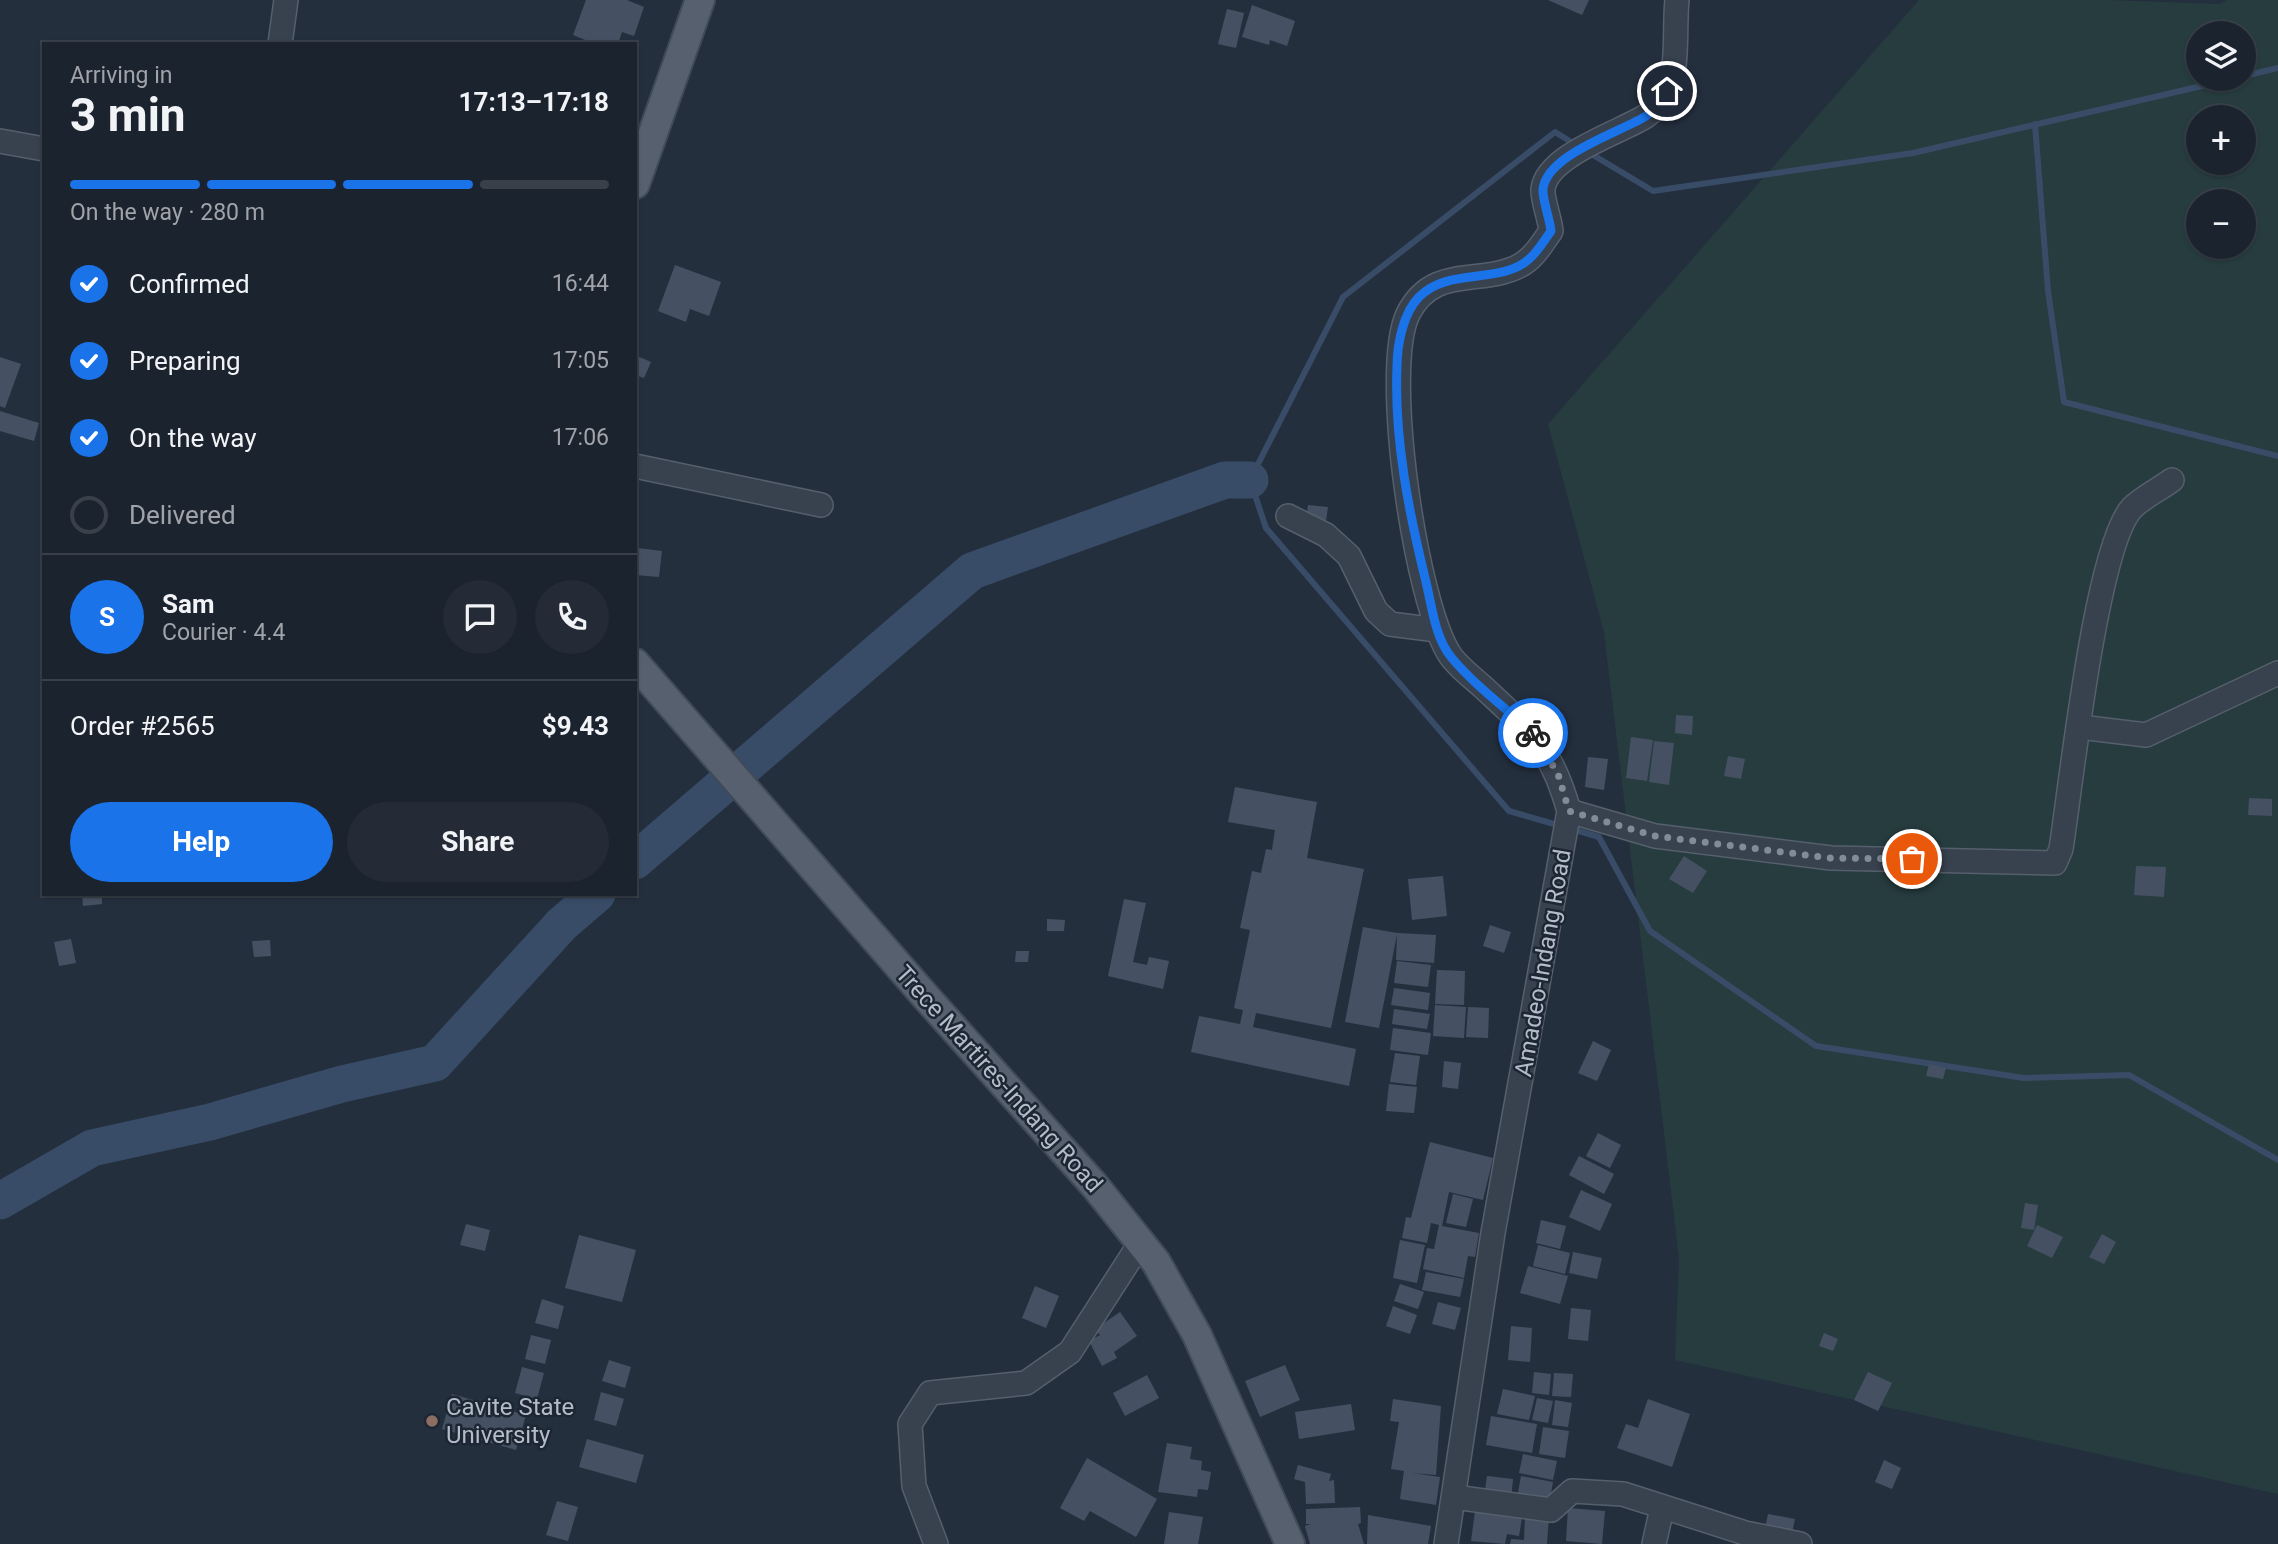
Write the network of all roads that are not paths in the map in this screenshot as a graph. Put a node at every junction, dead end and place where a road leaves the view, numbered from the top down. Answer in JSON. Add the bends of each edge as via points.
{"nodes":[{"id":1,"x":286,"y":0,"type":"edge"},
{"id":2,"x":700,"y":0,"type":"edge"},
{"id":3,"x":1677,"y":0,"type":"edge"},
{"id":4,"x":280,"y":42,"type":"edge"},
{"id":5,"x":0,"y":141,"type":"edge"},
{"id":6,"x":42,"y":149,"type":"edge"},
{"id":7,"x":637,"y":178,"type":"edge"},
{"id":8,"x":637,"y":466,"type":"edge"},
{"id":9,"x":2172,"y":480,"type":"dead end"},
{"id":10,"x":821,"y":505,"type":"dead end"},
{"id":11,"x":1288,"y":516,"type":"dead end"},
{"id":12,"x":1437,"y":630,"type":"junction"},
{"id":13,"x":637,"y":665,"type":"edge"},
{"id":14,"x":2278,"y":673,"type":"edge"},
{"id":15,"x":2080,"y":727,"type":"junction"},
{"id":16,"x":1569,"y":815,"type":"junction"},
{"id":17,"x":1141,"y":1242,"type":"junction"},
{"id":18,"x":1454,"y":1497,"type":"junction"},
{"id":19,"x":1662,"y":1507,"type":"junction"},
{"id":20,"x":936,"y":1544,"type":"edge"},
{"id":21,"x":1290,"y":1544,"type":"edge"},
{"id":22,"x":1446,"y":1544,"type":"edge"},
{"id":23,"x":1654,"y":1544,"type":"edge"},
{"id":24,"x":1800,"y":1544,"type":"edge"}],
"edges":[{"from":1,"to":4,"type":"street"},
{"from":2,"to":7,"type":"main road"},
{"from":3,"to":12,"type":"street","name":"Amadeo-Indang Road","via":[[1674,70],[1667,91],[1647,116],[1563,161],[1546,179],[1542,192],[1551,231],[1538,250],[1517,267],[1441,282],[1419,298],[1407,316],[1399,347],[1397,389],[1403,462]]},
{"from":5,"to":6,"type":"street"},
{"from":8,"to":10,"type":"street"},
{"from":9,"to":15,"type":"street","via":[[2132,508],[2115,537]]},
{"from":11,"to":12,"type":"street","via":[[1326,535],[1349,556],[1376,611],[1390,624]]},
{"from":12,"to":16,"type":"street","name":"Amadeo-Indang Road","via":[[1451,657],[1534,734],[1558,774]]},
{"from":13,"to":17,"type":"main road","name":"Trece Martires-Indang Road"},
{"from":14,"to":15,"type":"street","via":[[2146,735]]},
{"from":15,"to":16,"type":"street","via":[[2061,849],[2049,865],[1830,858],[1655,836]]},
{"from":16,"to":18,"type":"street","name":"Amadeo-Indang Road","via":[[1493,1233]]},
{"from":17,"to":20,"type":"street","via":[[1070,1352],[1026,1383],[930,1393],[910,1424],[914,1486]]},
{"from":17,"to":21,"type":"main road","name":"Trece Martires-Indang Road","via":[[1171,1285],[1197,1335]]},
{"from":18,"to":19,"type":"street","via":[[1551,1510],[1572,1491],[1594,1491],[1623,1494]]},
{"from":18,"to":22,"type":"street","name":"Amadeo-Indang Road"},
{"from":19,"to":23,"type":"street"},
{"from":19,"to":24,"type":"street","via":[[1745,1534]]}]}
